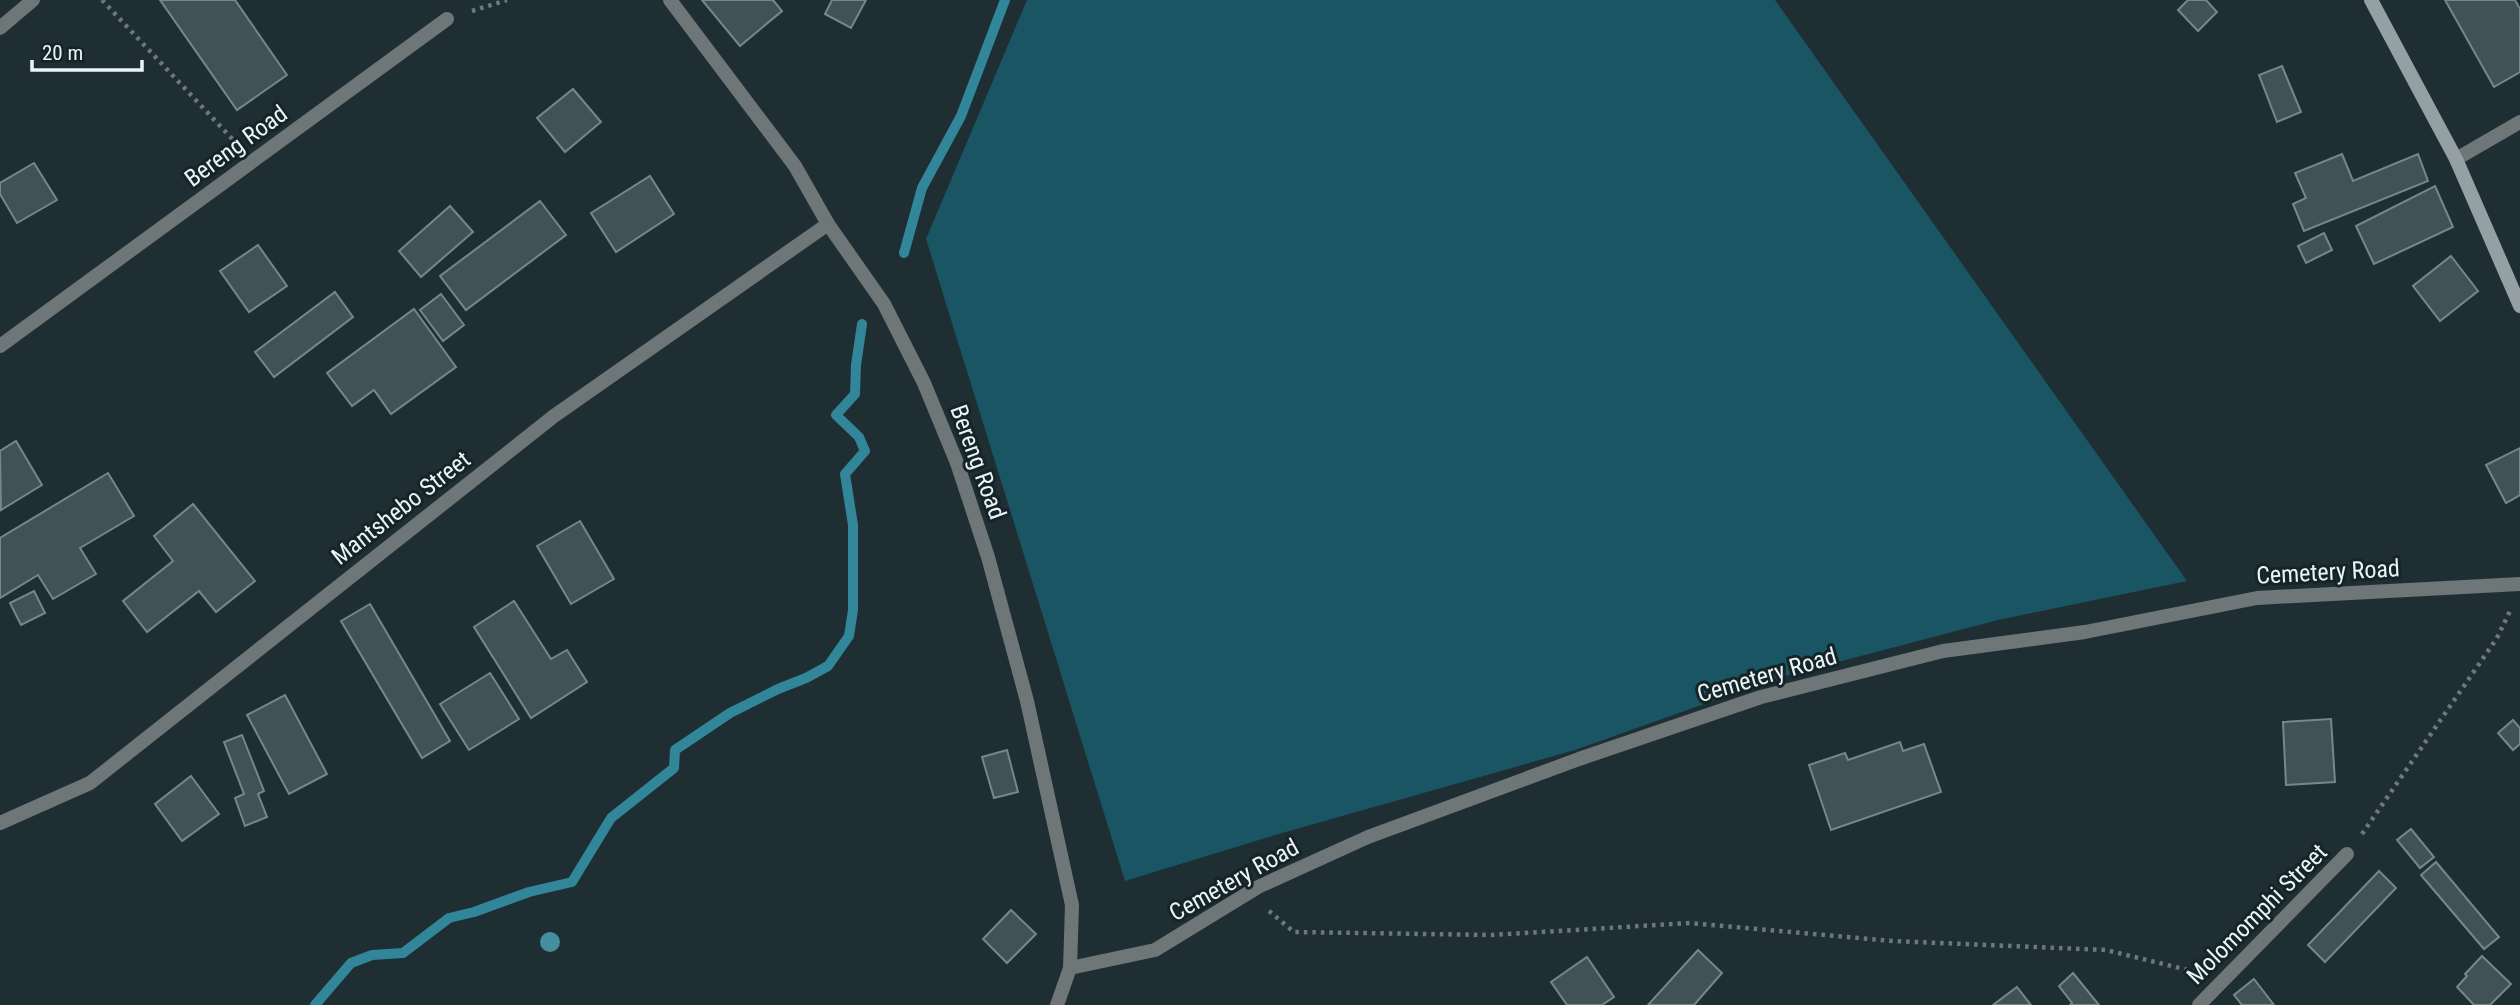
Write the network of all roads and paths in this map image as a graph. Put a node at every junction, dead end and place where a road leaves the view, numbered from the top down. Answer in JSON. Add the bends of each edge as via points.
{"nodes":[{"id":1,"x":33,"y":0,"type":"edge"},
{"id":2,"x":102,"y":0,"type":"edge"},
{"id":3,"x":507,"y":0,"type":"edge"},
{"id":4,"x":670,"y":0,"type":"edge"},
{"id":5,"x":2371,"y":0,"type":"edge"},
{"id":6,"x":447,"y":19,"type":"joint"},
{"id":7,"x":0,"y":27,"type":"edge"},
{"id":8,"x":2520,"y":122,"type":"edge"},
{"id":9,"x":2456,"y":159,"type":"junction"},
{"id":10,"x":254,"y":162,"type":"junction"},
{"id":11,"x":828,"y":224,"type":"junction"},
{"id":12,"x":2520,"y":306,"type":"edge"},
{"id":13,"x":0,"y":346,"type":"edge"},
{"id":14,"x":2520,"y":584,"type":"edge"},
{"id":15,"x":2514,"y":601,"type":"dead end"},
{"id":16,"x":0,"y":823,"type":"edge"},
{"id":17,"x":2347,"y":855,"type":"joint"},
{"id":18,"x":1258,"y":887,"type":"junction"},
{"id":19,"x":1069,"y":968,"type":"junction"},
{"id":20,"x":2224,"y":979,"type":"junction"},
{"id":21,"x":1057,"y":1005,"type":"edge"},
{"id":22,"x":2199,"y":1005,"type":"edge"}],
"edges":[{"from":1,"to":7,"type":"street"},
{"from":2,"to":10,"type":"path"},
{"from":3,"to":6,"type":"path"},
{"from":4,"to":11,"type":"street","name":"Bereng Road","via":[[795,166]]},
{"from":5,"to":9,"type":"street"},
{"from":6,"to":10,"type":"street","name":"Bereng Road"},
{"from":8,"to":9,"type":"street"},
{"from":9,"to":12,"type":"street"},
{"from":10,"to":13,"type":"street","name":"Bereng Road"},
{"from":11,"to":16,"type":"street","name":"Mantshebo Street","via":[[554,416],[90,783]]},
{"from":11,"to":19,"type":"street","name":"Bereng Road","via":[[884,304],[924,383],[988,557],[1027,701],[1072,905]]},
{"from":14,"to":18,"type":"street","name":"Cemetery Road","via":[[2257,598],[2085,632],[1943,651],[1761,697],[1592,755],[1368,837]]},
{"from":15,"to":17,"type":"path","via":[[2497,638]]},
{"from":17,"to":20,"type":"street","name":"Molomomphi Street"},
{"from":18,"to":19,"type":"street","name":"Cemetery Road","via":[[1155,950]]},
{"from":18,"to":20,"type":"path","via":[[1270,914],[1294,932],[1492,935],[1690,923],[1893,941],[2106,950]]},
{"from":19,"to":21,"type":"street","name":"Bereng Road"},
{"from":20,"to":22,"type":"street","name":"Molomomphi Street"}]}
